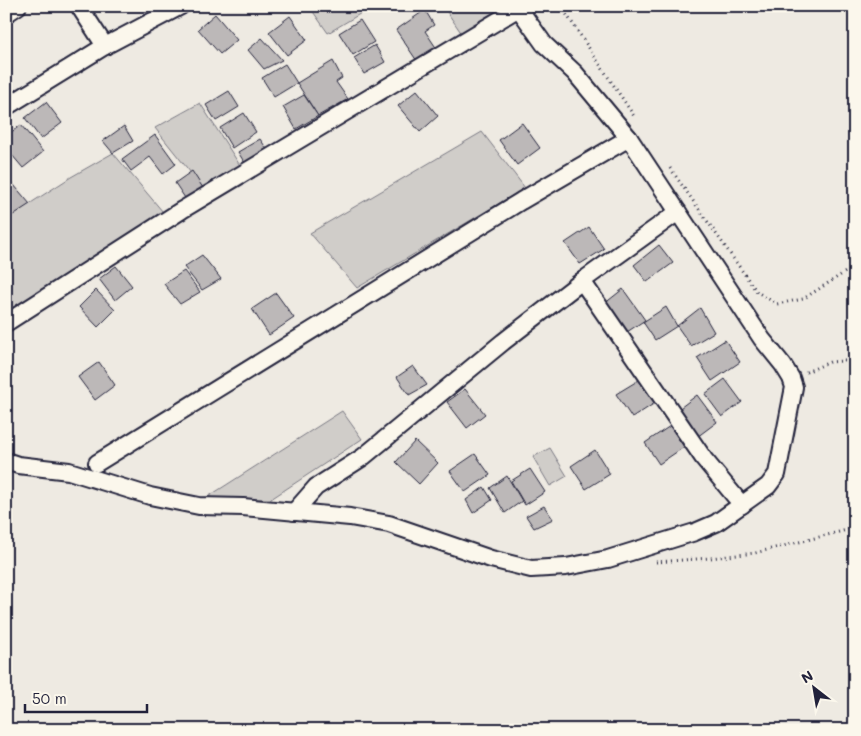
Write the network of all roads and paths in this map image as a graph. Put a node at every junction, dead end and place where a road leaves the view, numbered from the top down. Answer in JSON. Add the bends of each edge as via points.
{"nodes":[{"id":1,"x":18,"y":6,"type":"edge"},
{"id":2,"x":79,"y":6,"type":"edge"},
{"id":3,"x":181,"y":6,"type":"edge"},
{"id":4,"x":561,"y":6,"type":"edge"},
{"id":5,"x":518,"y":7,"type":"edge"},
{"id":6,"x":6,"y":14,"type":"edge"},
{"id":7,"x":105,"y":46,"type":"junction"},
{"id":8,"x":6,"y":107,"type":"edge"},
{"id":9,"x":639,"y":123,"type":"dead end"},
{"id":10,"x":628,"y":138,"type":"junction"},
{"id":11,"x":667,"y":163,"type":"dead end"},
{"id":12,"x":678,"y":212,"type":"junction"},
{"id":13,"x":855,"y":266,"type":"edge"},
{"id":14,"x":582,"y":281,"type":"junction"},
{"id":15,"x":6,"y":323,"type":"edge"},
{"id":16,"x":855,"y":360,"type":"edge"},
{"id":17,"x":791,"y":378,"type":"junction"},
{"id":18,"x":6,"y":461,"type":"edge"},
{"id":19,"x":97,"y":463,"type":"dead end"},
{"id":20,"x":742,"y":505,"type":"junction"},
{"id":21,"x":294,"y":512,"type":"junction"},
{"id":22,"x":855,"y":528,"type":"edge"},
{"id":23,"x":650,"y":562,"type":"dead end"}],
"edges":[{"from":1,"to":6,"type":"street"},
{"from":2,"to":7,"type":"street"},
{"from":3,"to":7,"type":"street"},
{"from":4,"to":9,"type":"path"},
{"from":5,"to":10,"type":"street","via":[[544,44],[575,73]]},
{"from":5,"to":15,"type":"street","via":[[182,210]]},
{"from":7,"to":8,"type":"street"},
{"from":10,"to":12,"type":"street"},
{"from":10,"to":19,"type":"street"},
{"from":11,"to":13,"type":"path","via":[[757,292],[777,304],[803,299]]},
{"from":12,"to":14,"type":"street"},
{"from":12,"to":17,"type":"street"},
{"from":14,"to":20,"type":"street","via":[[704,459]]},
{"from":14,"to":21,"type":"street","via":[[363,457],[316,487]]},
{"from":16,"to":17,"type":"path","via":[[830,362]]},
{"from":17,"to":20,"type":"street","via":[[794,387],[777,474],[768,486]]},
{"from":18,"to":21,"type":"street","via":[[69,471],[150,496],[199,506]]},
{"from":20,"to":21,"type":"street","via":[[716,524],[608,559],[566,567],[531,569],[491,559],[389,524]]},
{"from":22,"to":23,"type":"path","via":[[755,553]]}]}
